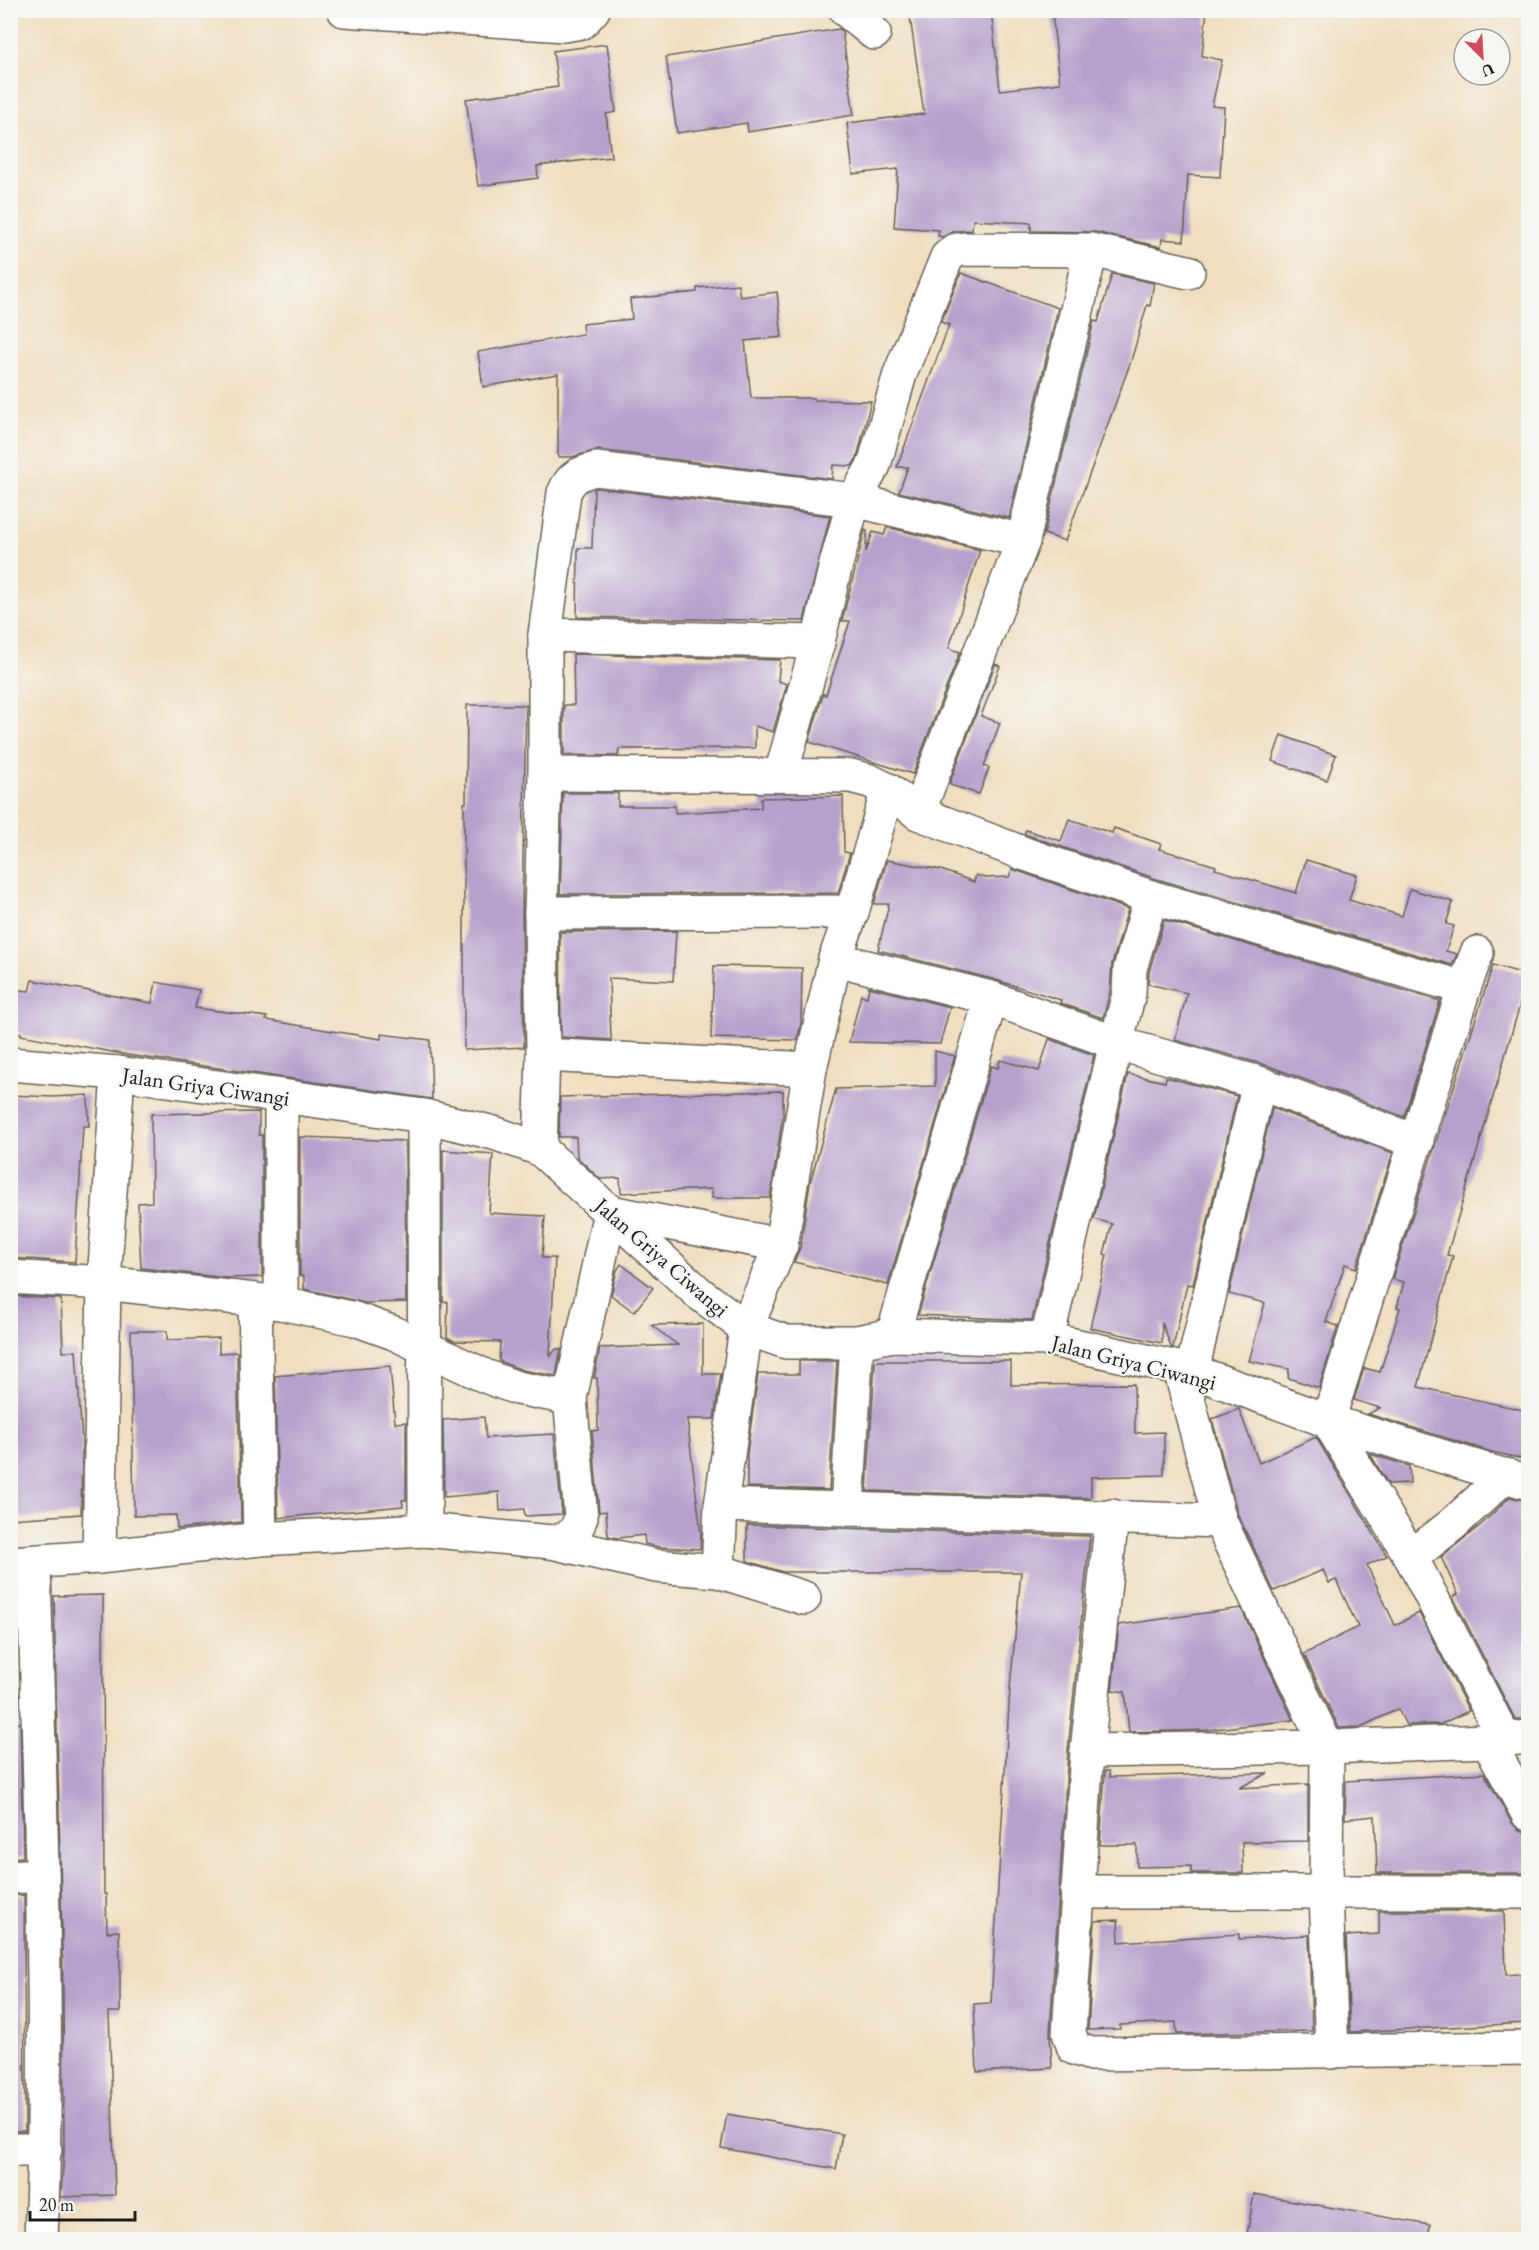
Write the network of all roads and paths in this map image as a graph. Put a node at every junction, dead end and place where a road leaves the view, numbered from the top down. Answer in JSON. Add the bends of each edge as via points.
{"nodes":[{"id":1,"x":344,"y":10,"type":"edge"},
{"id":2,"x":593,"y":10,"type":"edge"},
{"id":3,"x":846,"y":10,"type":"edge"},
{"id":4,"x":874,"y":33,"type":"dead end"},
{"id":5,"x":1091,"y":250,"type":"junction"},
{"id":6,"x":1188,"y":272,"type":"dead end"},
{"id":7,"x":854,"y":500,"type":"junction"},
{"id":8,"x":1023,"y":541,"type":"junction"},
{"id":9,"x":545,"y":635,"type":"junction"},
{"id":10,"x":818,"y":642,"type":"junction"},
{"id":11,"x":545,"y":774,"type":"junction"},
{"id":12,"x":781,"y":774,"type":"junction"},
{"id":13,"x":888,"y":790,"type":"junction"},
{"id":14,"x":918,"y":813,"type":"junction"},
{"id":15,"x":1151,"y":897,"type":"junction"},
{"id":16,"x":852,"y":912,"type":"junction"},
{"id":17,"x":541,"y":913,"type":"junction"},
{"id":18,"x":1477,"y":953,"type":"dead end"},
{"id":19,"x":835,"y":959,"type":"junction"},
{"id":20,"x":1464,"y":988,"type":"junction"},
{"id":21,"x":991,"y":998,"type":"junction"},
{"id":22,"x":1116,"y":1042,"type":"junction"},
{"id":23,"x":543,"y":1055,"type":"junction"},
{"id":24,"x":10,"y":1064,"type":"edge"},
{"id":25,"x":810,"y":1070,"type":"junction"},
{"id":26,"x":117,"y":1073,"type":"junction"},
{"id":27,"x":1259,"y":1083,"type":"junction"},
{"id":28,"x":281,"y":1097,"type":"junction"},
{"id":29,"x":424,"y":1116,"type":"junction"},
{"id":30,"x":1417,"y":1142,"type":"junction"},
{"id":31,"x":540,"y":1149,"type":"junction"},
{"id":32,"x":610,"y":1212,"type":"junction"},
{"id":33,"x":781,"y":1245,"type":"junction"},
{"id":34,"x":10,"y":1277,"type":"edge"},
{"id":35,"x":104,"y":1282,"type":"junction"},
{"id":36,"x":268,"y":1302,"type":"junction"},
{"id":37,"x":746,"y":1328,"type":"junction"},
{"id":38,"x":893,"y":1335,"type":"junction"},
{"id":39,"x":1047,"y":1339,"type":"junction"},
{"id":40,"x":857,"y":1342,"type":"junction"},
{"id":41,"x":425,"y":1348,"type":"junction"},
{"id":42,"x":1186,"y":1370,"type":"junction"},
{"id":43,"x":570,"y":1398,"type":"junction"},
{"id":44,"x":1328,"y":1421,"type":"junction"},
{"id":45,"x":1517,"y":1479,"type":"edge"},
{"id":46,"x":721,"y":1505,"type":"junction"},
{"id":47,"x":847,"y":1508,"type":"junction"},
{"id":48,"x":1112,"y":1516,"type":"junction"},
{"id":49,"x":1220,"y":1521,"type":"junction"},
{"id":50,"x":425,"y":1530,"type":"junction"},
{"id":51,"x":260,"y":1539,"type":"junction"},
{"id":52,"x":551,"y":1542,"type":"junction"},
{"id":53,"x":99,"y":1557,"type":"junction"},
{"id":54,"x":1411,"y":1557,"type":"junction"},
{"id":55,"x":22,"y":1562,"type":"edge"},
{"id":56,"x":718,"y":1571,"type":"junction"},
{"id":57,"x":804,"y":1598,"type":"dead end"},
{"id":58,"x":1507,"y":1740,"type":"edge"},
{"id":59,"x":1327,"y":1748,"type":"junction"},
{"id":60,"x":1087,"y":1751,"type":"junction"},
{"id":61,"x":1528,"y":1814,"type":"edge"},
{"id":62,"x":26,"y":1876,"type":"edge"},
{"id":63,"x":1528,"y":1892,"type":"edge"},
{"id":64,"x":1077,"y":1893,"type":"junction"},
{"id":65,"x":1326,"y":1893,"type":"junction"},
{"id":66,"x":1528,"y":2048,"type":"edge"},
{"id":67,"x":1332,"y":2052,"type":"junction"},
{"id":68,"x":10,"y":2150,"type":"edge"},
{"id":69,"x":45,"y":2150,"type":"junction"},
{"id":70,"x":41,"y":2238,"type":"edge"}],
"edges":[{"from":1,"to":2,"type":"street","via":[[564,25],[582,22]]},
{"from":3,"to":4,"type":"street"},
{"from":5,"to":6,"type":"street"},
{"from":5,"to":7,"type":"street","via":[[964,249],[946,257],[900,374],[874,465]]},
{"from":5,"to":8,"type":"street"},
{"from":7,"to":8,"type":"street"},
{"from":7,"to":9,"type":"street","via":[[596,469],[581,472],[569,482],[564,493]]},
{"from":7,"to":10,"type":"street"},
{"from":8,"to":14,"type":"street"},
{"from":9,"to":10,"type":"street"},
{"from":9,"to":11,"type":"street"},
{"from":10,"to":12,"type":"street"},
{"from":11,"to":12,"type":"street"},
{"from":11,"to":17,"type":"street"},
{"from":12,"to":13,"type":"street","via":[[851,776]]},
{"from":13,"to":14,"type":"street"},
{"from":13,"to":16,"type":"street"},
{"from":14,"to":15,"type":"street"},
{"from":15,"to":20,"type":"street"},
{"from":15,"to":22,"type":"street","via":[[1130,969],[1129,994]]},
{"from":16,"to":17,"type":"street"},
{"from":16,"to":19,"type":"street"},
{"from":17,"to":23,"type":"street"},
{"from":18,"to":20,"type":"street"},
{"from":19,"to":21,"type":"street"},
{"from":19,"to":25,"type":"street"},
{"from":20,"to":30,"type":"street"},
{"from":21,"to":22,"type":"street"},
{"from":21,"to":38,"type":"street"},
{"from":22,"to":27,"type":"street"},
{"from":22,"to":39,"type":"street"},
{"from":23,"to":25,"type":"street"},
{"from":23,"to":31,"type":"street"},
{"from":24,"to":26,"type":"street","name":"Jalan Griya Ciwangi"},
{"from":25,"to":33,"type":"street"},
{"from":26,"to":28,"type":"street","name":"Jalan Griya Ciwangi"},
{"from":26,"to":35,"type":"street"},
{"from":27,"to":30,"type":"street"},
{"from":27,"to":42,"type":"street"},
{"from":28,"to":29,"type":"street","name":"Jalan Griya Ciwangi"},
{"from":28,"to":36,"type":"street"},
{"from":29,"to":31,"type":"street","name":"Jalan Griya Ciwangi"},
{"from":29,"to":41,"type":"street"},
{"from":30,"to":44,"type":"street"},
{"from":31,"to":32,"type":"street","name":"Jalan Griya Ciwangi"},
{"from":32,"to":33,"type":"street"},
{"from":32,"to":37,"type":"street","name":"Jalan Griya Ciwangi","via":[[700,1294]]},
{"from":32,"to":43,"type":"street"},
{"from":33,"to":37,"type":"street"},
{"from":34,"to":35,"type":"street"},
{"from":35,"to":36,"type":"street"},
{"from":35,"to":53,"type":"street"},
{"from":36,"to":41,"type":"street","via":[[355,1319]]},
{"from":36,"to":51,"type":"street"},
{"from":37,"to":40,"type":"street","name":"Jalan Griya Ciwangi","via":[[786,1342]]},
{"from":37,"to":46,"type":"street"},
{"from":38,"to":39,"type":"street","name":"Jalan Griya Ciwangi"},
{"from":38,"to":40,"type":"street","name":"Jalan Griya Ciwangi"},
{"from":39,"to":42,"type":"street","name":"Jalan Griya Ciwangi"},
{"from":40,"to":47,"type":"street"},
{"from":41,"to":43,"type":"street","via":[[517,1388]]},
{"from":41,"to":50,"type":"street"},
{"from":42,"to":44,"type":"street","name":"Jalan Griya Ciwangi"},
{"from":42,"to":49,"type":"street"},
{"from":43,"to":52,"type":"street","via":[[581,1517],[572,1535]]},
{"from":44,"to":45,"type":"street","name":"Jalan Griya Ciwangi"},
{"from":44,"to":54,"type":"street"},
{"from":45,"to":54,"type":"street"},
{"from":46,"to":47,"type":"street"},
{"from":46,"to":56,"type":"street"},
{"from":47,"to":48,"type":"street"},
{"from":48,"to":49,"type":"street"},
{"from":48,"to":60,"type":"street"},
{"from":49,"to":59,"type":"street"},
{"from":50,"to":51,"type":"street"},
{"from":50,"to":52,"type":"street"},
{"from":51,"to":53,"type":"street"},
{"from":52,"to":56,"type":"street","via":[[656,1566]]},
{"from":53,"to":55,"type":"street"},
{"from":54,"to":58,"type":"street"},
{"from":55,"to":62,"type":"street"},
{"from":56,"to":57,"type":"street"},
{"from":58,"to":59,"type":"street"},
{"from":58,"to":61,"type":"street"},
{"from":59,"to":60,"type":"street"},
{"from":59,"to":65,"type":"street"},
{"from":60,"to":64,"type":"street"},
{"from":62,"to":69,"type":"street"},
{"from":63,"to":65,"type":"street"},
{"from":64,"to":65,"type":"street"},
{"from":64,"to":67,"type":"street","via":[[1069,2033],[1074,2048],[1091,2054]]},
{"from":65,"to":67,"type":"street"},
{"from":66,"to":67,"type":"street"},
{"from":68,"to":69,"type":"street"},
{"from":69,"to":70,"type":"street"}]}
